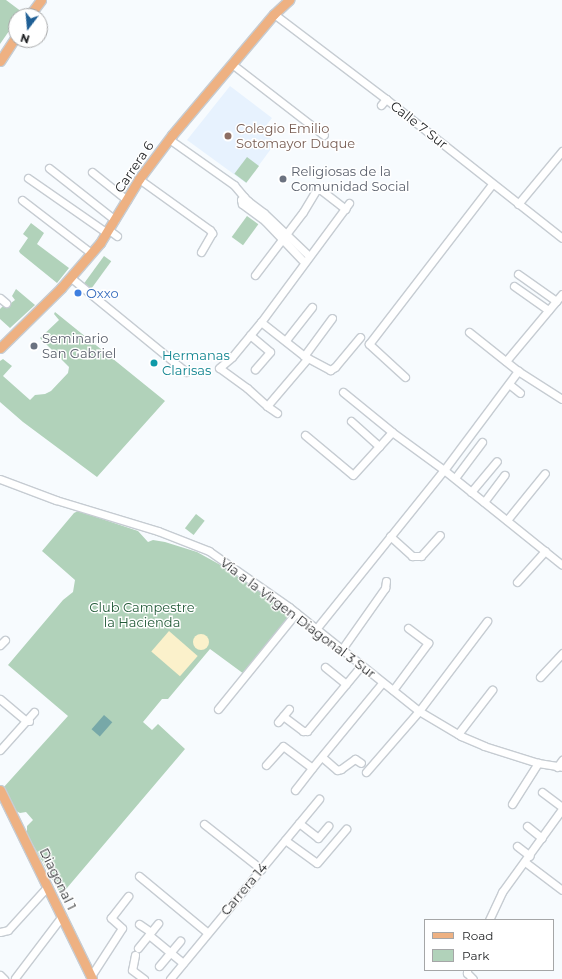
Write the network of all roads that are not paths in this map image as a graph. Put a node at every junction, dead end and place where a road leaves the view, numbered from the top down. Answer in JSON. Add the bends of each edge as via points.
{"nodes":[{"id":1,"x":289,"y":0,"type":"edge"},
{"id":2,"x":274,"y":14,"type":"junction"},
{"id":3,"x":8,"y":48,"type":"edge"},
{"id":4,"x":0,"y":61,"type":"edge"},
{"id":5,"x":232,"y":64,"type":"junction"},
{"id":6,"x":386,"y":99,"type":"junction"},
{"id":7,"x":380,"y":105,"type":"dead end"},
{"id":8,"x":324,"y":135,"type":"dead end"},
{"id":9,"x":169,"y":139,"type":"junction"},
{"id":10,"x":562,"y":151,"type":"edge"},
{"id":11,"x":49,"y":168,"type":"dead end"},
{"id":12,"x":92,"y":172,"type":"dead end"},
{"id":13,"x":28,"y":178,"type":"dead end"},
{"id":14,"x":139,"y":179,"type":"junction"},
{"id":15,"x":492,"y":184,"type":"junction"},
{"id":16,"x":22,"y":200,"type":"dead end"},
{"id":17,"x":127,"y":200,"type":"junction"},
{"id":18,"x":518,"y":204,"type":"junction"},
{"id":19,"x":115,"y":220,"type":"junction"},
{"id":20,"x":108,"y":232,"type":"junction"},
{"id":21,"x":117,"y":236,"type":"dead end"},
{"id":22,"x":284,"y":237,"type":"junction"},
{"id":23,"x":562,"y":238,"type":"edge"},
{"id":24,"x":201,"y":252,"type":"dead end"},
{"id":25,"x":91,"y":253,"type":"junction"},
{"id":26,"x":304,"y":257,"type":"junction"},
{"id":27,"x":518,"y":274,"type":"dead end"},
{"id":28,"x":254,"y":275,"type":"dead end"},
{"id":29,"x":70,"y":277,"type":"junction"},
{"id":30,"x":514,"y":286,"type":"dead end"},
{"id":31,"x":562,"y":294,"type":"edge"},
{"id":32,"x":0,"y":298,"type":"edge"},
{"id":33,"x":556,"y":301,"type":"junction"},
{"id":34,"x":6,"y":303,"type":"dead end"},
{"id":35,"x":312,"y":307,"type":"dead end"},
{"id":36,"x":548,"y":310,"type":"junction"},
{"id":37,"x":332,"y":318,"type":"dead end"},
{"id":38,"x":261,"y":322,"type":"junction"},
{"id":39,"x":469,"y":332,"type":"dead end"},
{"id":40,"x":250,"y":335,"type":"junction"},
{"id":41,"x":360,"y":336,"type":"dead end"},
{"id":42,"x":286,"y":340,"type":"junction"},
{"id":43,"x":0,"y":348,"type":"edge"},
{"id":44,"x":306,"y":357,"type":"junction"},
{"id":45,"x":506,"y":361,"type":"junction"},
{"id":46,"x":254,"y":369,"type":"dead end"},
{"id":47,"x":518,"y":371,"type":"junction"},
{"id":48,"x":186,"y":372,"type":"dead end"},
{"id":49,"x":405,"y":377,"type":"dead end"},
{"id":50,"x":509,"y":384,"type":"junction"},
{"id":51,"x":343,"y":392,"type":"dead end"},
{"id":52,"x":520,"y":393,"type":"dead end"},
{"id":53,"x":562,"y":399,"type":"edge"},
{"id":54,"x":267,"y":406,"type":"junction"},
{"id":55,"x":277,"y":413,"type":"dead end"},
{"id":56,"x":351,"y":421,"type":"dead end"},
{"id":57,"x":392,"y":432,"type":"junction"},
{"id":58,"x":305,"y":435,"type":"dead end"},
{"id":59,"x":482,"y":442,"type":"dead end"},
{"id":60,"x":379,"y":446,"type":"junction"},
{"id":61,"x":497,"y":461,"type":"dead end"},
{"id":62,"x":444,"y":470,"type":"junction"},
{"id":63,"x":545,"y":473,"type":"dead end"},
{"id":64,"x":504,"y":475,"type":"dead end"},
{"id":65,"x":454,"y":478,"type":"junction"},
{"id":66,"x":0,"y":479,"type":"edge"},
{"id":67,"x":471,"y":492,"type":"junction"},
{"id":68,"x":484,"y":502,"type":"junction"},
{"id":69,"x":507,"y":520,"type":"junction"},
{"id":70,"x":440,"y":535,"type":"dead end"},
{"id":71,"x":390,"y":536,"type":"junction"},
{"id":72,"x":545,"y":551,"type":"junction"},
{"id":73,"x":562,"y":565,"type":"edge"},
{"id":74,"x":386,"y":582,"type":"dead end"},
{"id":75,"x":517,"y":582,"type":"dead end"},
{"id":76,"x":296,"y":613,"type":"junction"},
{"id":77,"x":487,"y":620,"type":"dead end"},
{"id":78,"x":408,"y":628,"type":"dead end"},
{"id":79,"x":316,"y":629,"type":"junction"},
{"id":80,"x":342,"y":650,"type":"junction"},
{"id":81,"x":562,"y":653,"type":"edge"},
{"id":82,"x":361,"y":666,"type":"junction"},
{"id":83,"x":324,"y":667,"type":"dead end"},
{"id":84,"x":540,"y":677,"type":"dead end"},
{"id":85,"x":382,"y":682,"type":"junction"},
{"id":86,"x":346,"y":684,"type":"junction"},
{"id":87,"x":393,"y":690,"type":"junction"},
{"id":88,"x":492,"y":690,"type":"dead end"},
{"id":89,"x":0,"y":699,"type":"edge"},
{"id":90,"x":218,"y":709,"type":"dead end"},
{"id":91,"x":289,"y":709,"type":"dead end"},
{"id":92,"x":34,"y":712,"type":"dead end"},
{"id":93,"x":419,"y":712,"type":"junction"},
{"id":94,"x":283,"y":716,"type":"junction"},
{"id":95,"x":28,"y":721,"type":"junction"},
{"id":96,"x":278,"y":722,"type":"dead end"},
{"id":97,"x":458,"y":734,"type":"junction"},
{"id":98,"x":0,"y":750,"type":"edge"},
{"id":99,"x":322,"y":757,"type":"junction"},
{"id":100,"x":562,"y":760,"type":"edge"},
{"id":101,"x":361,"y":763,"type":"dead end"},
{"id":102,"x":538,"y":763,"type":"junction"},
{"id":103,"x":266,"y":765,"type":"dead end"},
{"id":104,"x":560,"y":767,"type":"edge"},
{"id":105,"x":312,"y":768,"type":"junction"},
{"id":106,"x":366,"y":772,"type":"dead end"},
{"id":107,"x":0,"y":790,"type":"edge"},
{"id":108,"x":295,"y":790,"type":"dead end"},
{"id":109,"x":542,"y":792,"type":"dead end"},
{"id":110,"x":319,"y":799,"type":"dead end"},
{"id":111,"x":512,"y":804,"type":"dead end"},
{"id":112,"x":562,"y":808,"type":"edge"},
{"id":113,"x":299,"y":823,"type":"junction"},
{"id":114,"x":204,"y":824,"type":"dead end"},
{"id":115,"x":328,"y":826,"type":"dead end"},
{"id":116,"x":527,"y":826,"type":"dead end"},
{"id":117,"x":346,"y":830,"type":"dead end"},
{"id":118,"x":542,"y":838,"type":"junction"},
{"id":119,"x":285,"y":840,"type":"junction"},
{"id":120,"x":518,"y":846,"type":"dead end"},
{"id":121,"x":527,"y":859,"type":"junction"},
{"id":122,"x":261,"y":869,"type":"junction"},
{"id":123,"x":138,"y":876,"type":"dead end"},
{"id":124,"x":48,"y":886,"type":"junction"},
{"id":125,"x":562,"y":890,"type":"edge"},
{"id":126,"x":128,"y":896,"type":"dead end"},
{"id":127,"x":62,"y":916,"type":"junction"},
{"id":128,"x":489,"y":919,"type":"edge"},
{"id":129,"x":158,"y":923,"type":"dead end"},
{"id":130,"x":139,"y":924,"type":"dead end"},
{"id":131,"x":0,"y":932,"type":"edge"},
{"id":132,"x":208,"y":933,"type":"junction"},
{"id":133,"x":150,"y":934,"type":"junction"},
{"id":134,"x":180,"y":941,"type":"dead end"},
{"id":135,"x":170,"y":953,"type":"junction"},
{"id":136,"x":183,"y":963,"type":"junction"},
{"id":137,"x":159,"y":966,"type":"dead end"},
{"id":138,"x":467,"y":971,"type":"edge"},
{"id":139,"x":0,"y":975,"type":"edge"},
{"id":140,"x":91,"y":977,"type":"edge"},
{"id":141,"x":15,"y":978,"type":"dead end"},
{"id":142,"x":4,"y":979,"type":"edge"},
{"id":143,"x":144,"y":979,"type":"edge"},
{"id":144,"x":170,"y":979,"type":"edge"},
{"id":145,"x":473,"y":979,"type":"edge"}],
"edges":[{"from":1,"to":2,"type":"main road","name":"Carrera 6"},
{"from":2,"to":5,"type":"main road","name":"Carrera 6"},
{"from":2,"to":6,"type":"street","name":"Calle 7 Sur"},
{"from":3,"to":4,"type":"main road"},
{"from":5,"to":8,"type":"street"},
{"from":5,"to":9,"type":"main road","name":"Carrera 6"},
{"from":6,"to":7,"type":"street"},
{"from":6,"to":15,"type":"street","name":"Calle 7 Sur"},
{"from":9,"to":14,"type":"main road","name":"Carrera 6"},
{"from":9,"to":22,"type":"street","via":[[234,185],[246,201]]},
{"from":10,"to":18,"type":"street"},
{"from":11,"to":19,"type":"street"},
{"from":12,"to":17,"type":"street"},
{"from":13,"to":20,"type":"street"},
{"from":14,"to":17,"type":"main road","name":"Carrera 6"},
{"from":14,"to":24,"type":"street","via":[[210,230],[212,234]]},
{"from":15,"to":18,"type":"street","name":"Calle 7 Sur"},
{"from":15,"to":49,"type":"street","via":[[368,344]]},
{"from":16,"to":25,"type":"street"},
{"from":17,"to":19,"type":"main road","name":"Carrera 6"},
{"from":18,"to":23,"type":"street","name":"Calle 7 Sur"},
{"from":19,"to":20,"type":"main road","name":"Carrera 6"},
{"from":20,"to":21,"type":"street"},
{"from":20,"to":25,"type":"main road","name":"Carrera 6"},
{"from":22,"to":26,"type":"street"},
{"from":22,"to":26,"type":"street","via":[[316,190],[347,206]]},
{"from":22,"to":28,"type":"street"},
{"from":25,"to":29,"type":"main road","name":"Carrera 6"},
{"from":26,"to":38,"type":"street"},
{"from":27,"to":33,"type":"street"},
{"from":29,"to":43,"type":"main road","name":"Carrera 6"},
{"from":29,"to":48,"type":"street"},
{"from":30,"to":36,"type":"street"},
{"from":31,"to":33,"type":"street"},
{"from":32,"to":34,"type":"street"},
{"from":33,"to":36,"type":"street"},
{"from":35,"to":42,"type":"street"},
{"from":36,"to":45,"type":"street"},
{"from":37,"to":44,"type":"street"},
{"from":38,"to":40,"type":"street"},
{"from":38,"to":42,"type":"street"},
{"from":39,"to":45,"type":"street"},
{"from":40,"to":46,"type":"street","via":[[270,352]]},
{"from":40,"to":54,"type":"street","via":[[219,368]]},
{"from":41,"to":44,"type":"street","via":[[335,368],[330,370]]},
{"from":42,"to":44,"type":"street"},
{"from":44,"to":54,"type":"street"},
{"from":45,"to":47,"type":"street"},
{"from":47,"to":50,"type":"street"},
{"from":47,"to":53,"type":"street"},
{"from":50,"to":52,"type":"street"},
{"from":50,"to":62,"type":"street"},
{"from":51,"to":57,"type":"street"},
{"from":54,"to":55,"type":"street"},
{"from":56,"to":60,"type":"street"},
{"from":57,"to":60,"type":"street"},
{"from":57,"to":62,"type":"street"},
{"from":58,"to":60,"type":"street","via":[[353,475]]},
{"from":59,"to":65,"type":"street"},
{"from":61,"to":67,"type":"street"},
{"from":62,"to":65,"type":"street"},
{"from":62,"to":71,"type":"street"},
{"from":63,"to":69,"type":"street"},
{"from":64,"to":68,"type":"street"},
{"from":65,"to":67,"type":"street"},
{"from":66,"to":76,"type":"street","name":"Vía a la Virgen Diagonal 3 Sur","via":[[209,550]]},
{"from":67,"to":68,"type":"street"},
{"from":68,"to":69,"type":"street"},
{"from":69,"to":72,"type":"street"},
{"from":70,"to":71,"type":"street","via":[[421,556],[412,556]]},
{"from":71,"to":79,"type":"street"},
{"from":72,"to":73,"type":"street"},
{"from":72,"to":75,"type":"street"},
{"from":74,"to":80,"type":"street","via":[[385,588]]},
{"from":76,"to":79,"type":"street","name":"Vía a la Virgen Diagonal 3 Sur"},
{"from":76,"to":90,"type":"street"},
{"from":77,"to":93,"type":"street"},
{"from":78,"to":87,"type":"street","via":[[428,643]]},
{"from":79,"to":80,"type":"street","name":"Vía a la Virgen Diagonal 3 Sur"},
{"from":80,"to":82,"type":"street","name":"Vía a la Virgen Diagonal 3 Sur"},
{"from":81,"to":84,"type":"street"},
{"from":82,"to":85,"type":"street","name":"Vía a la Virgen Diagonal 3 Sur"},
{"from":82,"to":86,"type":"street"},
{"from":83,"to":86,"type":"street"},
{"from":85,"to":87,"type":"street","name":"Vía a la Virgen Diagonal 3 Sur"},
{"from":85,"to":99,"type":"street"},
{"from":86,"to":94,"type":"street","via":[[307,731],[303,732]]},
{"from":87,"to":93,"type":"street","name":"Vía a la Virgen Diagonal 3 Sur"},
{"from":88,"to":97,"type":"street"},
{"from":89,"to":95,"type":"street"},
{"from":91,"to":94,"type":"street"},
{"from":92,"to":95,"type":"street"},
{"from":93,"to":97,"type":"street","name":"Vía a la Virgen Diagonal 3 Sur"},
{"from":93,"to":106,"type":"street"},
{"from":94,"to":96,"type":"street"},
{"from":95,"to":98,"type":"street"},
{"from":97,"to":102,"type":"street","name":"Vía a la Virgen Diagonal 3 Sur","via":[[484,746]]},
{"from":99,"to":101,"type":"street","via":[[337,770],[355,759]]},
{"from":99,"to":105,"type":"street"},
{"from":100,"to":104,"type":"street"},
{"from":102,"to":104,"type":"street","name":"Vía a la Virgen Diagonal 3 Sur"},
{"from":102,"to":111,"type":"street"},
{"from":103,"to":105,"type":"street","via":[[283,746]]},
{"from":105,"to":108,"type":"street"},
{"from":107,"to":124,"type":"main road","name":"Diagonal 1"},
{"from":109,"to":112,"type":"street"},
{"from":110,"to":113,"type":"street","name":"Carrera 14"},
{"from":112,"to":118,"type":"street"},
{"from":113,"to":115,"type":"street","via":[[318,838]]},
{"from":113,"to":119,"type":"street","name":"Carrera 14"},
{"from":114,"to":122,"type":"street"},
{"from":116,"to":118,"type":"street"},
{"from":117,"to":119,"type":"street","via":[[317,863]]},
{"from":118,"to":121,"type":"street"},
{"from":119,"to":122,"type":"street","name":"Carrera 14"},
{"from":120,"to":121,"type":"street"},
{"from":121,"to":125,"type":"street"},
{"from":121,"to":128,"type":"street","via":[[502,892]]},
{"from":122,"to":132,"type":"street","name":"Carrera 14"},
{"from":123,"to":132,"type":"street"},
{"from":124,"to":127,"type":"main road","name":"Diagonal 1"},
{"from":124,"to":131,"type":"street","via":[[8,930]]},
{"from":126,"to":140,"type":"street","via":[[111,918],[122,928]]},
{"from":127,"to":140,"type":"main road","name":"Diagonal 1"},
{"from":127,"to":141,"type":"street"},
{"from":129,"to":133,"type":"street"},
{"from":130,"to":133,"type":"street"},
{"from":132,"to":136,"type":"street","name":"Carrera 14"},
{"from":133,"to":135,"type":"street"},
{"from":133,"to":143,"type":"street","via":[[137,951],[132,970]]},
{"from":134,"to":135,"type":"street"},
{"from":135,"to":136,"type":"street"},
{"from":135,"to":137,"type":"street"},
{"from":136,"to":144,"type":"street","name":"Carrera 14"},
{"from":138,"to":145,"type":"street"},
{"from":139,"to":142,"type":"street"}]}
